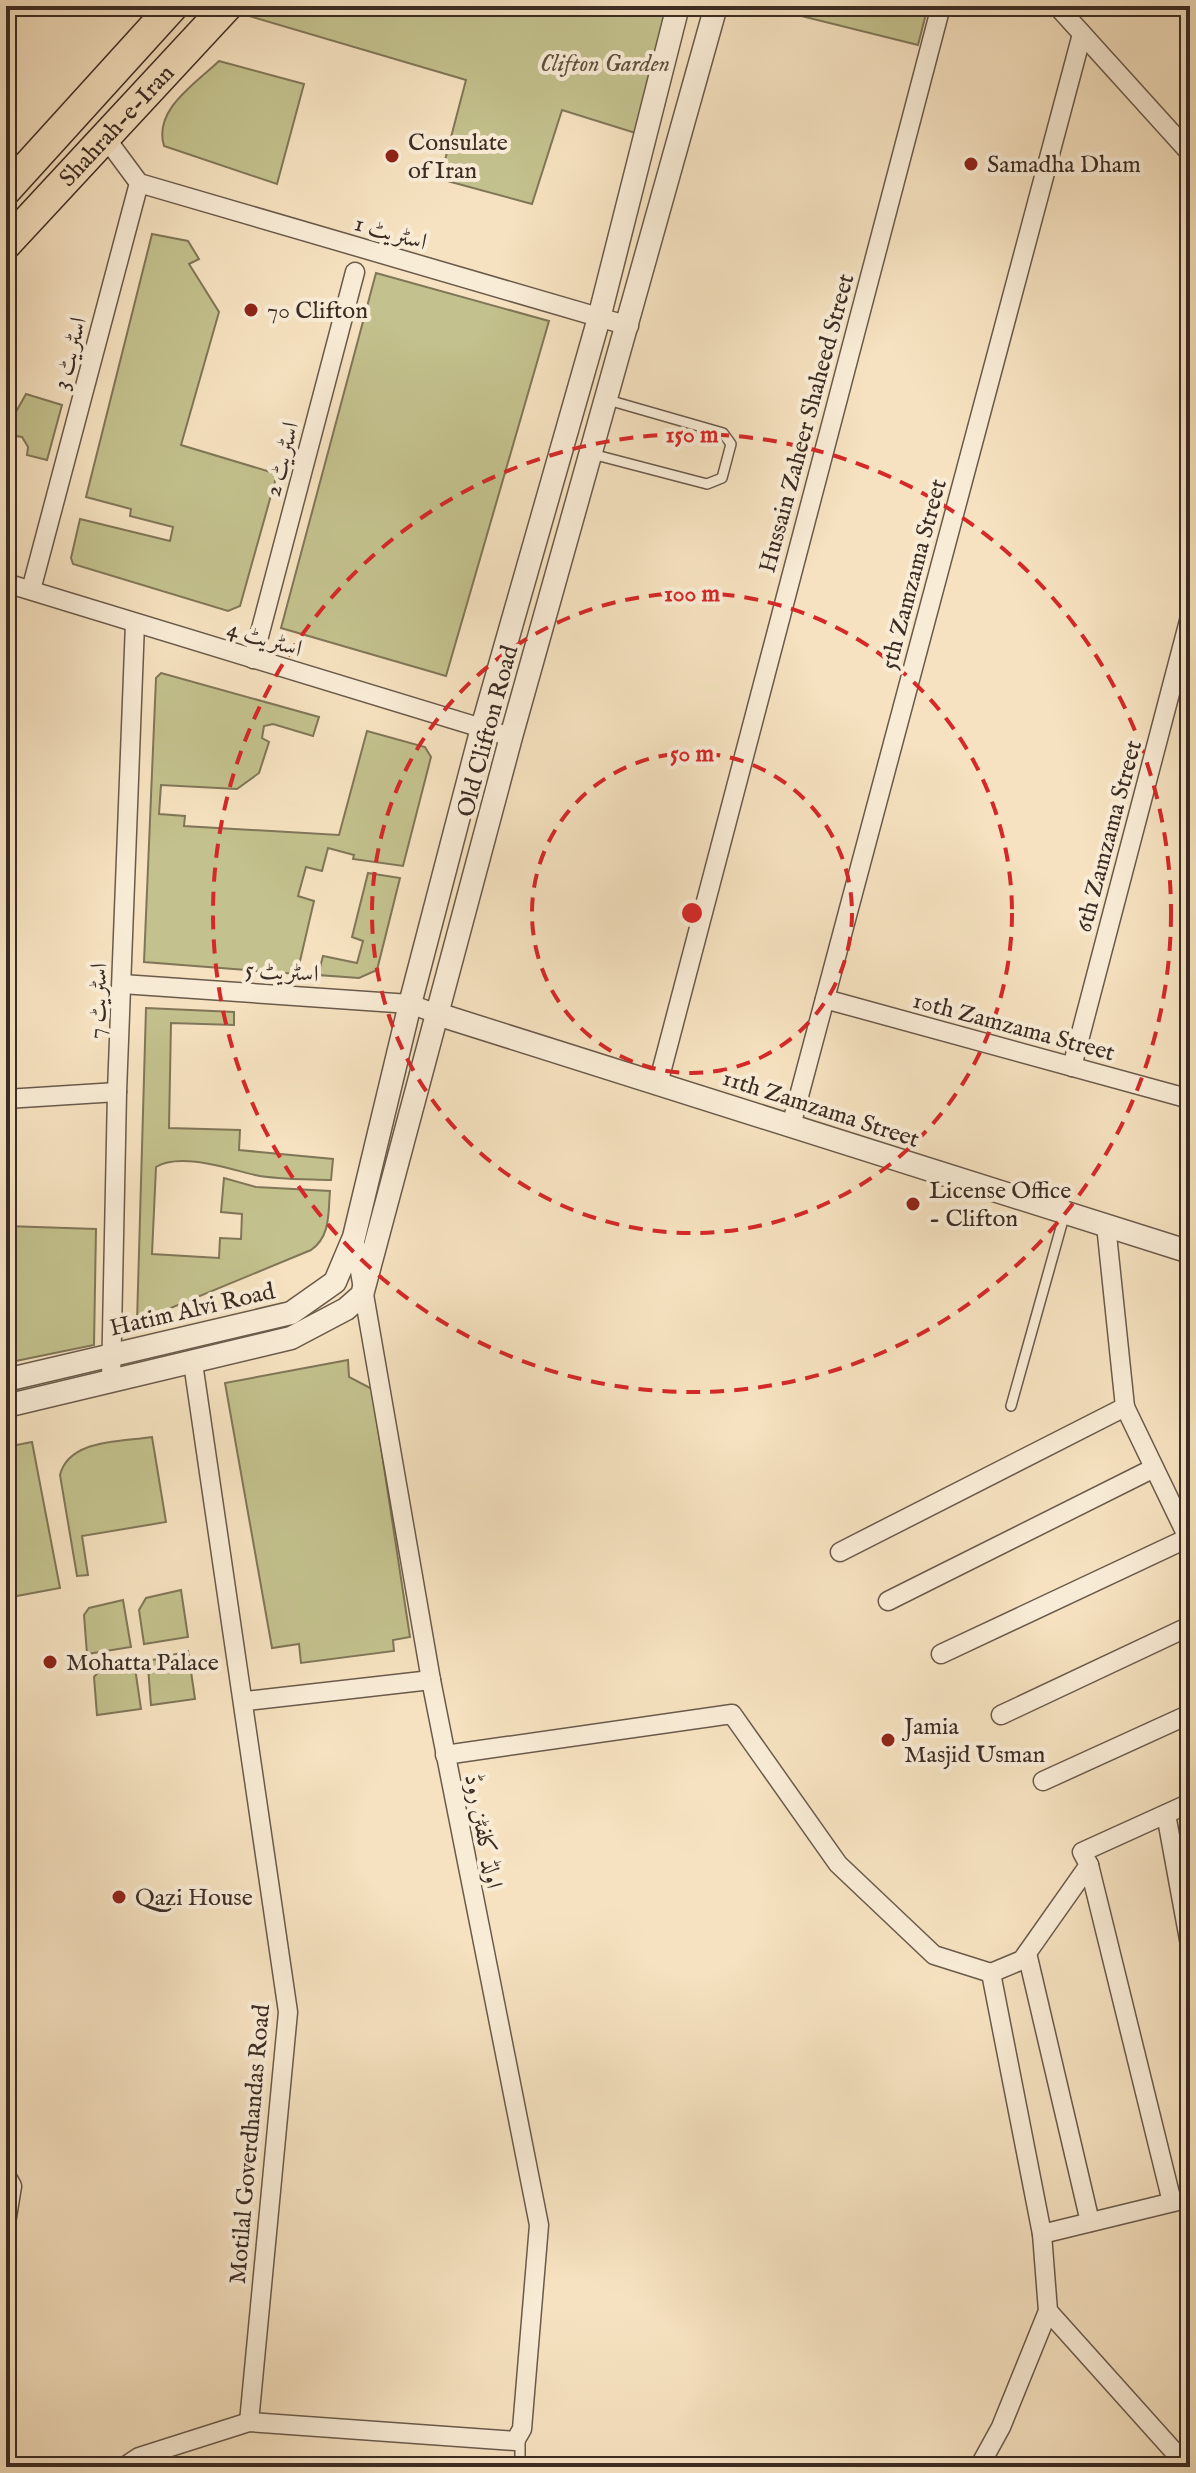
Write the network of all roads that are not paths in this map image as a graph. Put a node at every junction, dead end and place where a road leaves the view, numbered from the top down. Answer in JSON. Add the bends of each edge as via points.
{"nodes":[{"id":1,"x":173,"y":6,"type":"edge"},
{"id":2,"x":227,"y":6,"type":"edge"},
{"id":3,"x":678,"y":6,"type":"edge"},
{"id":4,"x":716,"y":6,"type":"edge"},
{"id":5,"x":941,"y":6,"type":"edge"},
{"id":6,"x":1057,"y":6,"type":"edge"},
{"id":7,"x":1082,"y":34,"type":"junction"},
{"id":8,"x":132,"y":52,"type":"junction"},
{"id":9,"x":160,"y":78,"type":"junction"},
{"id":10,"x":105,"y":137,"type":"junction"},
{"id":11,"x":1190,"y":153,"type":"edge"},
{"id":12,"x":139,"y":183,"type":"junction"},
{"id":13,"x":6,"y":190,"type":"edge"},
{"id":14,"x":6,"y":244,"type":"edge"},
{"id":15,"x":355,"y":272,"type":"dead end"},
{"id":16,"x":599,"y":318,"type":"junction"},
{"id":17,"x":629,"y":326,"type":"junction"},
{"id":18,"x":608,"y":400,"type":"junction"},
{"id":19,"x":592,"y":454,"type":"junction"},
{"id":20,"x":6,"y":583,"type":"edge"},
{"id":21,"x":31,"y":590,"type":"junction"},
{"id":22,"x":1190,"y":617,"type":"edge"},
{"id":23,"x":135,"y":623,"type":"junction"},
{"id":24,"x":253,"y":659,"type":"junction"},
{"id":25,"x":482,"y":728,"type":"junction"},
{"id":26,"x":511,"y":737,"type":"junction"},
{"id":27,"x":122,"y":984,"type":"junction"},
{"id":28,"x":825,"y":999,"type":"junction"},
{"id":29,"x":410,"y":1004,"type":"junction"},
{"id":30,"x":437,"y":1014,"type":"junction"},
{"id":31,"x":1072,"y":1067,"type":"junction"},
{"id":32,"x":658,"y":1084,"type":"junction"},
{"id":33,"x":117,"y":1092,"type":"junction"},
{"id":34,"x":6,"y":1099,"type":"edge"},
{"id":35,"x":1190,"y":1099,"type":"edge"},
{"id":36,"x":791,"y":1126,"type":"junction"},
{"id":37,"x":1065,"y":1213,"type":"junction"},
{"id":38,"x":1106,"y":1225,"type":"junction"},
{"id":39,"x":354,"y":1237,"type":"junction"},
{"id":40,"x":1190,"y":1252,"type":"edge"},
{"id":41,"x":362,"y":1295,"type":"junction"},
{"id":42,"x":112,"y":1354,"type":"junction"},
{"id":43,"x":193,"y":1363,"type":"junction"},
{"id":44,"x":6,"y":1380,"type":"edge"},
{"id":45,"x":111,"y":1381,"type":"junction"},
{"id":46,"x":6,"y":1406,"type":"edge"},
{"id":47,"x":1011,"y":1406,"type":"dead end"},
{"id":48,"x":1125,"y":1407,"type":"junction"},
{"id":49,"x":1154,"y":1468,"type":"junction"},
{"id":50,"x":1189,"y":1540,"type":"edge"},
{"id":51,"x":840,"y":1552,"type":"dead end"},
{"id":52,"x":888,"y":1601,"type":"dead end"},
{"id":53,"x":1190,"y":1626,"type":"edge"},
{"id":54,"x":941,"y":1654,"type":"dead end"},
{"id":55,"x":431,"y":1680,"type":"junction"},
{"id":56,"x":246,"y":1701,"type":"junction"},
{"id":57,"x":1190,"y":1714,"type":"edge"},
{"id":58,"x":1001,"y":1715,"type":"dead end"},
{"id":59,"x":445,"y":1755,"type":"junction"},
{"id":60,"x":1043,"y":1781,"type":"dead end"},
{"id":61,"x":1190,"y":1803,"type":"edge"},
{"id":62,"x":1166,"y":1814,"type":"junction"},
{"id":63,"x":1089,"y":1865,"type":"junction"},
{"id":64,"x":1190,"y":1945,"type":"edge"},
{"id":65,"x":1027,"y":1953,"type":"junction"},
{"id":66,"x":991,"y":1973,"type":"junction"},
{"id":67,"x":6,"y":2175,"type":"edge"},
{"id":68,"x":1181,"y":2200,"type":"edge"},
{"id":69,"x":1090,"y":2222,"type":"junction"},
{"id":70,"x":6,"y":2223,"type":"edge"},
{"id":71,"x":1042,"y":2234,"type":"junction"},
{"id":72,"x":1048,"y":2311,"type":"junction"},
{"id":73,"x":249,"y":2422,"type":"junction"},
{"id":74,"x":520,"y":2436,"type":"junction"},
{"id":75,"x":124,"y":2467,"type":"edge"},
{"id":76,"x":520,"y":2467,"type":"edge"},
{"id":77,"x":979,"y":2467,"type":"edge"},
{"id":78,"x":1188,"y":2467,"type":"edge"}],
"edges":[{"from":1,"to":8,"type":"main road","name":"Shahrah-e-Iran"},
{"from":2,"to":9,"type":"main road","name":"Shahrah-e-Iran"},
{"from":3,"to":16,"type":"street","name":"Old Clifton Road"},
{"from":4,"to":17,"type":"street","name":"Old Clifton Road"},
{"from":5,"to":32,"type":"street","name":"Hussain Zaheer Shaheed Street"},
{"from":6,"to":7,"type":"street"},
{"from":7,"to":11,"type":"street"},
{"from":7,"to":28,"type":"street","name":"5th Zamzama Street"},
{"from":8,"to":9,"type":"main road"},
{"from":8,"to":13,"type":"main road","name":"Shahrah-e-Iran"},
{"from":9,"to":10,"type":"main road","name":"Shahrah-e-Iran"},
{"from":10,"to":12,"type":"street"},
{"from":10,"to":14,"type":"main road","name":"Shahrah-e-Iran"},
{"from":12,"to":16,"type":"street","name":"اسٹریٹ 1"},
{"from":12,"to":21,"type":"street","name":"اسٹریٹ 3"},
{"from":15,"to":24,"type":"street","name":"اسٹریٹ 2"},
{"from":16,"to":17,"type":"street","name":"اسٹریٹ 1"},
{"from":16,"to":25,"type":"street","name":"Old Clifton Road"},
{"from":17,"to":18,"type":"street","name":"Old Clifton Road"},
{"from":18,"to":19,"type":"street","name":"Old Clifton Road"},
{"from":18,"to":19,"type":"lane","via":[[723,433],[731,444],[722,478],[707,484]]},
{"from":19,"to":26,"type":"street","name":"Old Clifton Road"},
{"from":20,"to":21,"type":"street","name":"اسٹریٹ 4"},
{"from":21,"to":23,"type":"street","name":"اسٹریٹ 4"},
{"from":22,"to":31,"type":"street","name":"6th Zamzama Street"},
{"from":23,"to":24,"type":"street","name":"اسٹریٹ 4"},
{"from":23,"to":27,"type":"street","name":"اسٹریٹ 7"},
{"from":24,"to":25,"type":"street","name":"اسٹریٹ 4"},
{"from":25,"to":26,"type":"street","name":"اسٹریٹ 4"},
{"from":25,"to":29,"type":"street","name":"Old Clifton Road"},
{"from":26,"to":30,"type":"street","name":"Old Clifton Road"},
{"from":27,"to":29,"type":"street","name":"اسٹریٹ 5"},
{"from":27,"to":33,"type":"street","name":"اسٹریٹ 7"},
{"from":28,"to":31,"type":"street","name":"10th Zamzama Street"},
{"from":28,"to":36,"type":"street","name":"5th Zamzama Street"},
{"from":29,"to":30,"type":"street","name":"اسٹریٹ 5"},
{"from":29,"to":39,"type":"street","name":"Old Clifton Road"},
{"from":30,"to":32,"type":"street","name":"11th Zamzama Street"},
{"from":30,"to":41,"type":"street","name":"Old Clifton Road"},
{"from":31,"to":35,"type":"street","name":"10th Zamzama Street"},
{"from":32,"to":36,"type":"street","name":"11th Zamzama Street"},
{"from":33,"to":34,"type":"street"},
{"from":33,"to":42,"type":"street","name":"اسٹریٹ 7"},
{"from":36,"to":37,"type":"street","name":"11th Zamzama Street"},
{"from":37,"to":38,"type":"street","name":"11th Zamzama Street"},
{"from":37,"to":47,"type":"lane"},
{"from":38,"to":40,"type":"street","name":"11th Zamzama Street"},
{"from":38,"to":48,"type":"street"},
{"from":39,"to":41,"type":"street","name":"اولڈ کلفٹن روڈ"},
{"from":39,"to":42,"type":"street","name":"Hatim Alvi Road","via":[[335,1282],[291,1313]]},
{"from":41,"to":43,"type":"street","via":[[309,1331]]},
{"from":41,"to":55,"type":"street","name":"اولڈ کلفٹن روڈ"},
{"from":42,"to":44,"type":"street","name":"Hatim Alvi Road"},
{"from":42,"to":45,"type":"street","name":"اسٹریٹ 7"},
{"from":43,"to":45,"type":"street"},
{"from":43,"to":56,"type":"street","name":"Motilal Goverdhandas Road"},
{"from":45,"to":46,"type":"street"},
{"from":48,"to":49,"type":"street"},
{"from":48,"to":51,"type":"street"},
{"from":49,"to":50,"type":"street"},
{"from":49,"to":52,"type":"street"},
{"from":50,"to":54,"type":"street"},
{"from":53,"to":58,"type":"street"},
{"from":55,"to":56,"type":"street"},
{"from":55,"to":59,"type":"street","name":"اولڈ کلفٹن روڈ"},
{"from":56,"to":73,"type":"street","name":"Motilal Goverdhandas Road","via":[[288,2012]]},
{"from":57,"to":60,"type":"street"},
{"from":59,"to":66,"type":"street","via":[[732,1714],[838,1864],[934,1955]]},
{"from":59,"to":74,"type":"street","name":"اولڈ کلفٹن روڈ","via":[[539,2225]]},
{"from":61,"to":62,"type":"street"},
{"from":62,"to":63,"type":"street","via":[[1082,1852]]},
{"from":62,"to":64,"type":"street"},
{"from":63,"to":65,"type":"street"},
{"from":63,"to":68,"type":"street"},
{"from":65,"to":66,"type":"street"},
{"from":65,"to":69,"type":"street"},
{"from":66,"to":71,"type":"street"},
{"from":67,"to":70,"type":"street","via":[[12,2186]]},
{"from":68,"to":69,"type":"street"},
{"from":69,"to":71,"type":"street"},
{"from":71,"to":72,"type":"street"},
{"from":72,"to":77,"type":"street"},
{"from":72,"to":78,"type":"street"},
{"from":73,"to":74,"type":"street","via":[[515,2441]]},
{"from":73,"to":75,"type":"street","via":[[139,2457]]},
{"from":74,"to":76,"type":"lane"}]}
